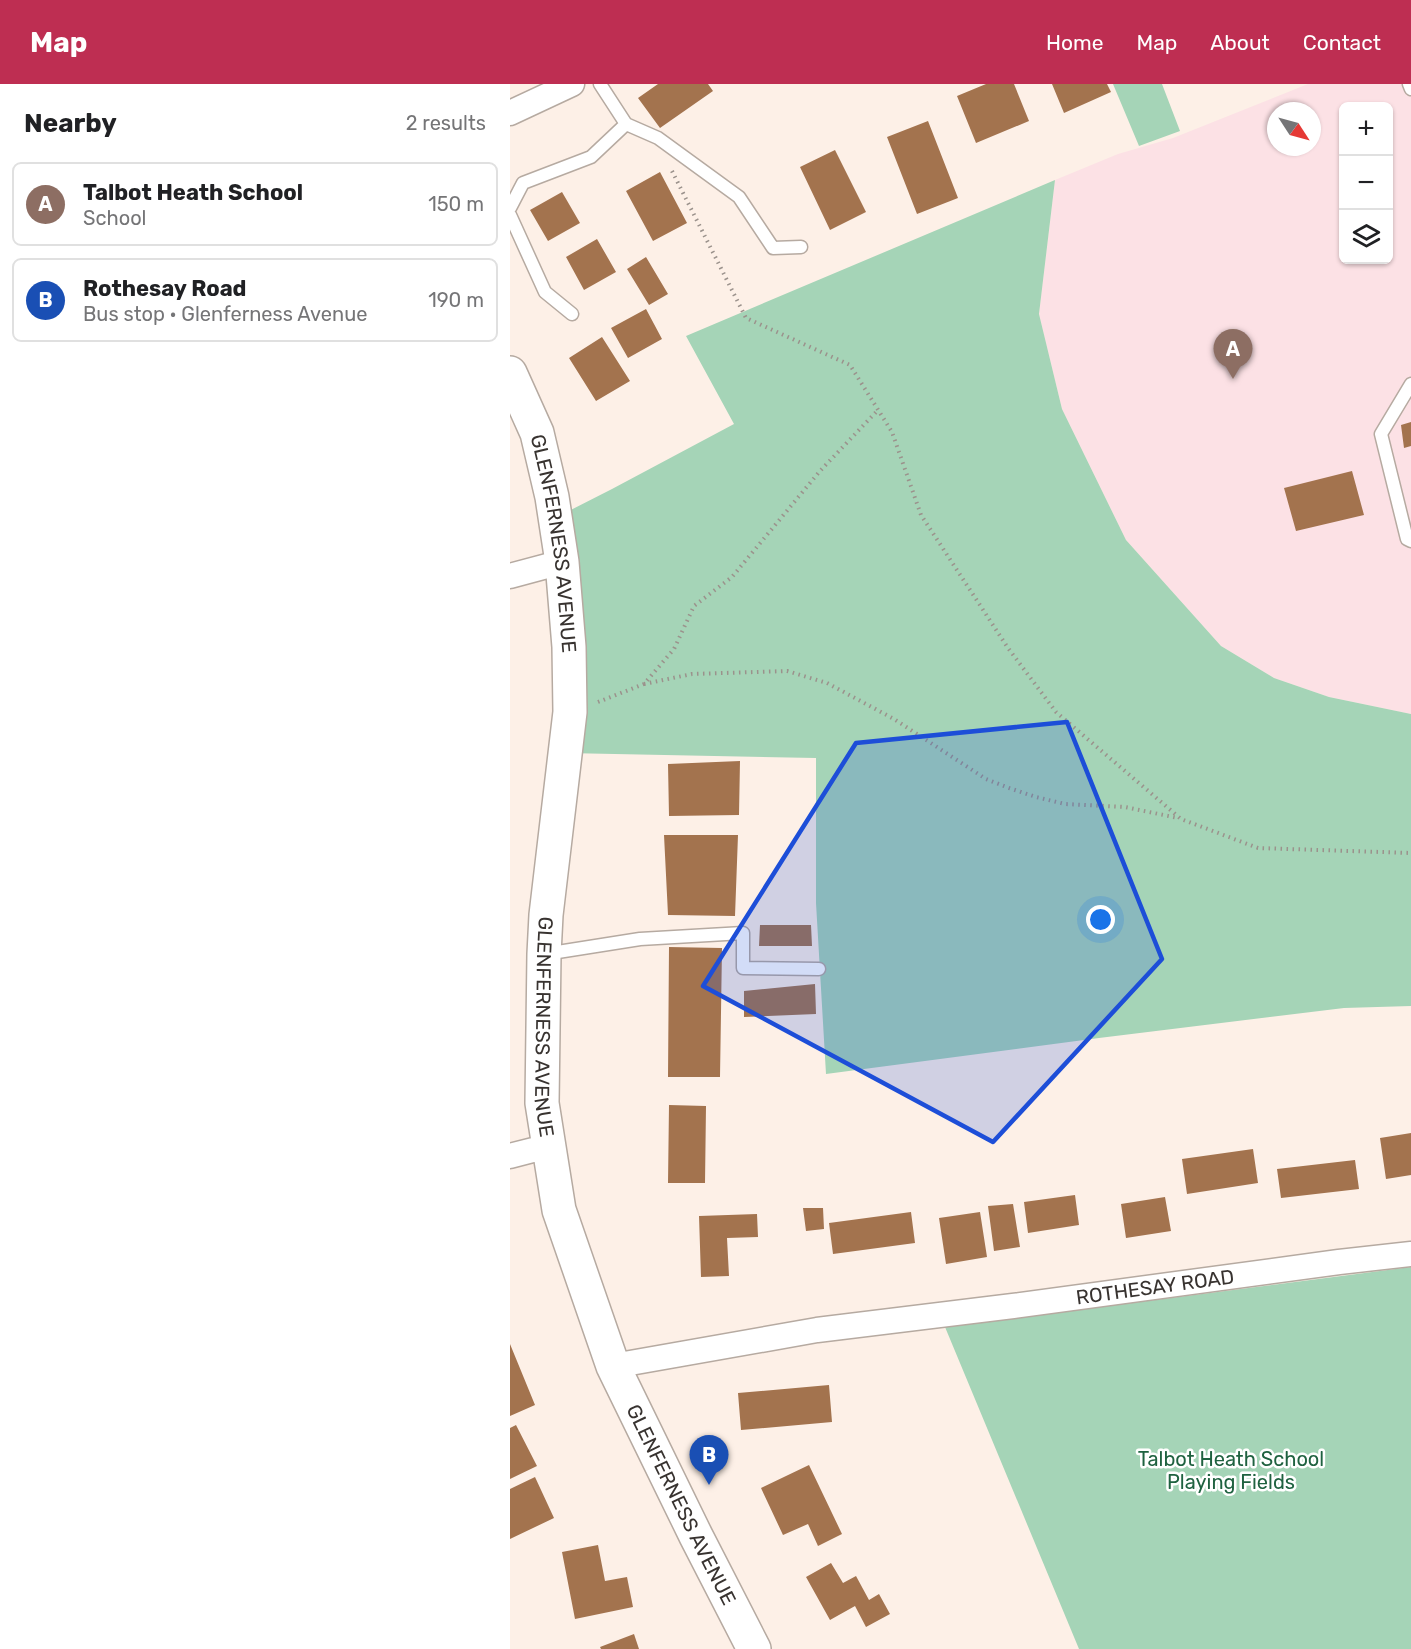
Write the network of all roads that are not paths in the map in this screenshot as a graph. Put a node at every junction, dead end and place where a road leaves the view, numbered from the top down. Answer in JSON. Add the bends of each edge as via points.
{"nodes":[{"id":1,"x":572,"y":84,"type":"edge"},
{"id":2,"x":600,"y":84,"type":"edge"},
{"id":3,"x":1408,"y":84,"type":"edge"},
{"id":4,"x":1411,"y":89,"type":"edge"},
{"id":5,"x":510,"y":113,"type":"edge"},
{"id":6,"x":627,"y":124,"type":"junction"},
{"id":7,"x":510,"y":208,"type":"edge"},
{"id":8,"x":510,"y":215,"type":"edge"},
{"id":9,"x":801,"y":247,"type":"dead end"},
{"id":10,"x":572,"y":314,"type":"dead end"},
{"id":11,"x":510,"y":373,"type":"edge"},
{"id":12,"x":1411,"y":384,"type":"edge"},
{"id":13,"x":1411,"y":541,"type":"edge"},
{"id":14,"x":562,"y":562,"type":"junction"},
{"id":15,"x":510,"y":576,"type":"edge"},
{"id":16,"x":544,"y":954,"type":"junction"},
{"id":17,"x":819,"y":969,"type":"dead end"},
{"id":18,"x":549,"y":1150,"type":"junction"},
{"id":19,"x":510,"y":1156,"type":"edge"},
{"id":20,"x":1411,"y":1254,"type":"edge"},
{"id":21,"x":613,"y":1366,"type":"junction"},
{"id":22,"x":754,"y":1649,"type":"edge"}],
"edges":[{"from":1,"to":5,"type":"street"},
{"from":2,"to":6,"type":"lane"},
{"from":3,"to":4,"type":"lane"},
{"from":6,"to":7,"type":"lane","via":[[591,157],[523,183]]},
{"from":6,"to":9,"type":"lane","via":[[654,136],[739,197],[773,248]]},
{"from":8,"to":10,"type":"lane","via":[[545,292]]},
{"from":11,"to":14,"type":"street","name":"GLENFERNESS AVENUE","via":[[537,433]]},
{"from":12,"to":13,"type":"lane","via":[[1382,434],[1407,539]]},
{"from":14,"to":15,"type":"street"},
{"from":14,"to":16,"type":"street","name":"GLENFERNESS AVENUE","via":[[570,712]]},
{"from":16,"to":17,"type":"lane","via":[[640,939],[743,933],[743,968]]},
{"from":16,"to":18,"type":"street","name":"GLENFERNESS AVENUE","via":[[542,1103]]},
{"from":18,"to":19,"type":"street"},
{"from":18,"to":21,"type":"street","name":"GLENFERNESS AVENUE","via":[[559,1210]]},
{"from":20,"to":21,"type":"street","name":"ROTHESAY ROAD","via":[[817,1330]]},
{"from":21,"to":22,"type":"street","name":"GLENFERNESS AVENUE"}]}
